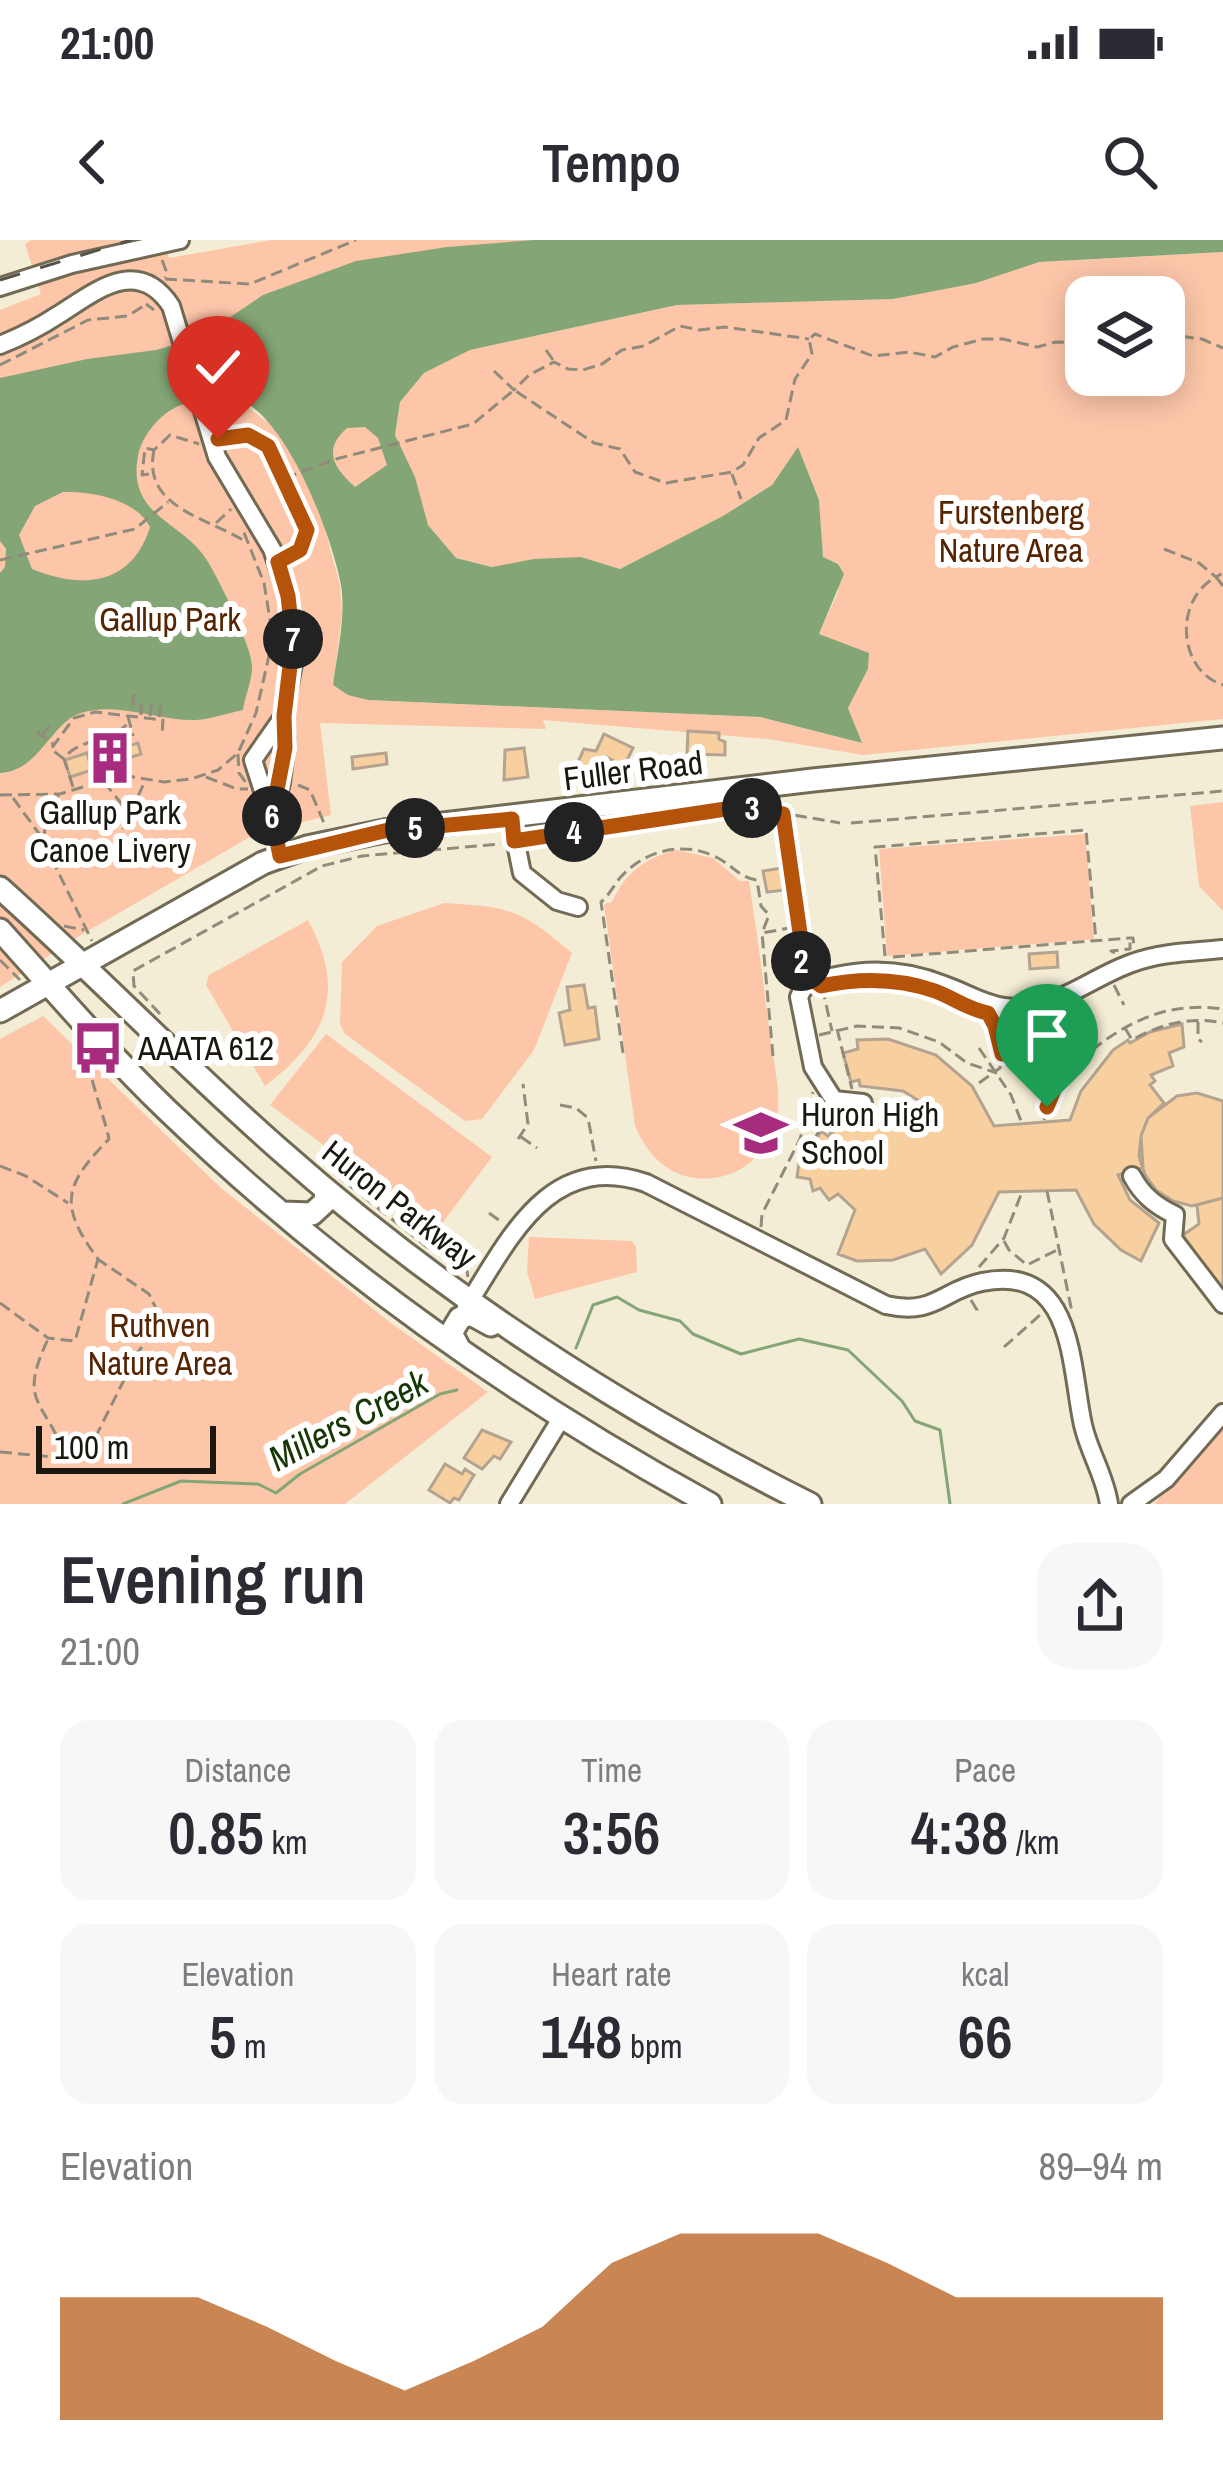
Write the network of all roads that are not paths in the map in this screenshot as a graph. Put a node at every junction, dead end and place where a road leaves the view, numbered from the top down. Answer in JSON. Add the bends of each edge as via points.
{"nodes":[{"id":1,"x":180,"y":240,"type":"edge"},
{"id":2,"x":0,"y":287,"type":"edge"},
{"id":3,"x":0,"y":346,"type":"edge"},
{"id":4,"x":284,"y":716,"type":"junction"},
{"id":5,"x":1223,"y":738,"type":"edge"},
{"id":6,"x":513,"y":830,"type":"junction"},
{"id":7,"x":276,"y":857,"type":"junction"},
{"id":8,"x":0,"y":888,"type":"edge"},
{"id":9,"x":578,"y":907,"type":"dead end"},
{"id":10,"x":0,"y":930,"type":"edge"},
{"id":11,"x":1223,"y":949,"type":"edge"},
{"id":12,"x":81,"y":964,"type":"junction"},
{"id":13,"x":49,"y":983,"type":"junction"},
{"id":14,"x":0,"y":1011,"type":"edge"},
{"id":15,"x":859,"y":1102,"type":"road end"},
{"id":16,"x":1132,"y":1176,"type":"dead end"},
{"id":17,"x":327,"y":1179,"type":"junction"},
{"id":18,"x":282,"y":1213,"type":"junction"},
{"id":19,"x":476,"y":1275,"type":"junction"},
{"id":20,"x":444,"y":1282,"type":"junction"},
{"id":21,"x":1223,"y":1304,"type":"edge"},
{"id":22,"x":465,"y":1309,"type":"junction"},
{"id":23,"x":459,"y":1348,"type":"junction"},
{"id":24,"x":1223,"y":1413,"type":"edge"},
{"id":25,"x":562,"y":1417,"type":"junction"},
{"id":26,"x":508,"y":1504,"type":"edge"},
{"id":27,"x":710,"y":1504,"type":"edge"},
{"id":28,"x":810,"y":1504,"type":"edge"},
{"id":29,"x":1109,"y":1504,"type":"edge"},
{"id":30,"x":1131,"y":1504,"type":"edge"}],
"edges":[{"from":1,"to":2,"type":"street"},
{"from":3,"to":4,"type":"street","via":[[124,280],[165,297],[224,474],[278,562],[288,596],[292,675]]},
{"from":4,"to":7,"type":"street","via":[[272,821]]},
{"from":4,"to":7,"type":"street","via":[[253,760]]},
{"from":5,"to":6,"type":"main road","name":"Fuller Road","via":[[813,780]]},
{"from":6,"to":7,"type":"main road","name":"Fuller Road","via":[[384,831]]},
{"from":6,"to":9,"type":"street","via":[[522,873]]},
{"from":7,"to":12,"type":"main road","name":"Fuller Road"},
{"from":8,"to":12,"type":"main road","name":"Huron Parkway"},
{"from":10,"to":13,"type":"main road"},
{"from":11,"to":15,"type":"street","via":[[1140,960],[1056,1007],[999,1006],[931,980],[865,970],[815,980],[799,997],[813,1066],[834,1100]]},
{"from":12,"to":13,"type":"main road","name":"Fuller Road"},
{"from":12,"to":17,"type":"main road","name":"Huron Parkway"},
{"from":13,"to":14,"type":"main road","name":"Fuller Road"},
{"from":13,"to":18,"type":"main road","via":[[156,1099]]},
{"from":16,"to":21,"type":"street","via":[[1156,1206],[1175,1215],[1173,1239]]},
{"from":17,"to":18,"type":"main road","via":[[325,1202],[312,1214]]},
{"from":17,"to":20,"type":"main road","name":"Huron Parkway"},
{"from":18,"to":23,"type":"main road"},
{"from":19,"to":20,"type":"street"},
{"from":19,"to":22,"type":"street"},
{"from":19,"to":29,"type":"street","via":[[543,1198],[608,1175],[646,1183],[886,1305],[926,1306],[975,1283],[1021,1283],[1064,1323],[1084,1432]]},
{"from":20,"to":22,"type":"main road","name":"Huron Parkway"},
{"from":22,"to":23,"type":"main road","via":[[451,1333]]},
{"from":22,"to":28,"type":"main road","name":"Huron Parkway"},
{"from":23,"to":25,"type":"main road"},
{"from":24,"to":30,"type":"street","via":[[1166,1479]]},
{"from":25,"to":26,"type":"street"},
{"from":25,"to":27,"type":"main road"}]}
